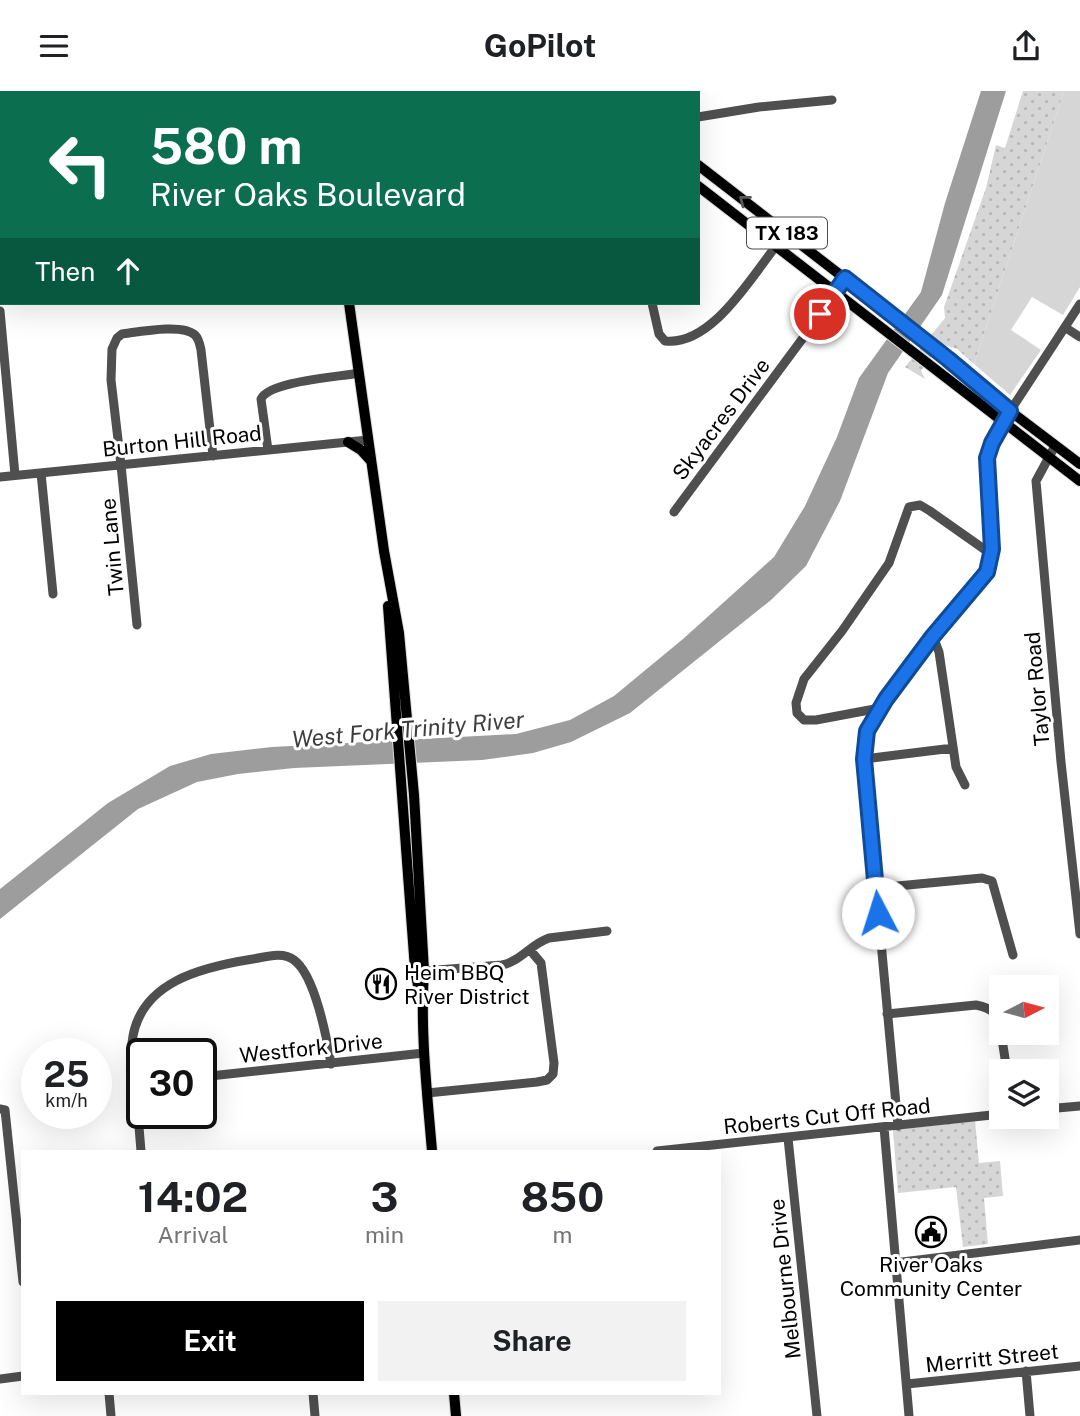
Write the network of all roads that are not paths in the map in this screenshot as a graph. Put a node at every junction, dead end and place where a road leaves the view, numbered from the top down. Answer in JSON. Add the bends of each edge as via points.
{"nodes":[{"id":1,"x":832,"y":100,"type":"dead end"},
{"id":2,"x":700,"y":117,"type":"edge"},
{"id":3,"x":700,"y":167,"type":"edge"},
{"id":4,"x":700,"y":188,"type":"edge"},
{"id":5,"x":776,"y":246,"type":"junction"},
{"id":6,"x":845,"y":278,"type":"junction"},
{"id":7,"x":835,"y":291,"type":"junction"},
{"id":8,"x":1080,"y":304,"type":"edge"},
{"id":9,"x":349,"y":305,"type":"edge"},
{"id":10,"x":652,"y":305,"type":"edge"},
{"id":11,"x":0,"y":311,"type":"edge"},
{"id":12,"x":1066,"y":328,"type":"junction"},
{"id":13,"x":1080,"y":337,"type":"edge"},
{"id":14,"x":359,"y":373,"type":"junction"},
{"id":15,"x":1010,"y":411,"type":"junction"},
{"id":16,"x":1003,"y":422,"type":"junction"},
{"id":17,"x":368,"y":440,"type":"junction"},
{"id":18,"x":348,"y":442,"type":"junction"},
{"id":19,"x":1055,"y":446,"type":"junction"},
{"id":20,"x":268,"y":450,"type":"junction"},
{"id":21,"x":213,"y":456,"type":"junction"},
{"id":22,"x":1048,"y":456,"type":"junction"},
{"id":23,"x":371,"y":461,"type":"junction"},
{"id":24,"x":1080,"y":464,"type":"edge"},
{"id":25,"x":121,"y":465,"type":"junction"},
{"id":26,"x":41,"y":473,"type":"junction"},
{"id":27,"x":15,"y":475,"type":"junction"},
{"id":28,"x":0,"y":477,"type":"edge"},
{"id":29,"x":1080,"y":481,"type":"edge"},
{"id":30,"x":674,"y":512,"type":"dead end"},
{"id":31,"x":991,"y":554,"type":"junction"},
{"id":32,"x":53,"y":594,"type":"dead end"},
{"id":33,"x":136,"y":625,"type":"dead end"},
{"id":34,"x":933,"y":636,"type":"junction"},
{"id":35,"x":880,"y":708,"type":"junction"},
{"id":36,"x":953,"y":748,"type":"junction"},
{"id":37,"x":864,"y":759,"type":"junction"},
{"id":38,"x":965,"y":786,"type":"dead end"},
{"id":39,"x":876,"y":888,"type":"junction"},
{"id":40,"x":607,"y":931,"type":"dead end"},
{"id":41,"x":1080,"y":931,"type":"edge"},
{"id":42,"x":418,"y":949,"type":"junction"},
{"id":43,"x":530,"y":950,"type":"junction"},
{"id":44,"x":1013,"y":955,"type":"dead end"},
{"id":45,"x":424,"y":971,"type":"junction"},
{"id":46,"x":422,"y":1008,"type":"junction"},
{"id":47,"x":989,"y":1008,"type":"edge"},
{"id":48,"x":887,"y":1014,"type":"junction"},
{"id":49,"x":134,"y":1038,"type":"edge"},
{"id":50,"x":424,"y":1053,"type":"junction"},
{"id":51,"x":331,"y":1064,"type":"junction"},
{"id":52,"x":217,"y":1075,"type":"edge"},
{"id":53,"x":427,"y":1093,"type":"junction"},
{"id":54,"x":1080,"y":1106,"type":"edge"},
{"id":55,"x":1059,"y":1108,"type":"edge"},
{"id":56,"x":3,"y":1109,"type":"edge"},
{"id":57,"x":989,"y":1115,"type":"edge"},
{"id":58,"x":898,"y":1126,"type":"junction"},
{"id":59,"x":884,"y":1128,"type":"junction"},
{"id":60,"x":140,"y":1129,"type":"edge"},
{"id":61,"x":789,"y":1138,"type":"junction"},
{"id":62,"x":141,"y":1150,"type":"edge"},
{"id":63,"x":432,"y":1150,"type":"edge"},
{"id":64,"x":667,"y":1150,"type":"edge"},
{"id":65,"x":1080,"y":1240,"type":"edge"},
{"id":66,"x":894,"y":1263,"type":"junction"},
{"id":67,"x":21,"y":1265,"type":"edge"},
{"id":68,"x":1080,"y":1366,"type":"edge"},
{"id":69,"x":1026,"y":1371,"type":"junction"},
{"id":70,"x":21,"y":1376,"type":"edge"},
{"id":71,"x":0,"y":1379,"type":"edge"},
{"id":72,"x":907,"y":1384,"type":"junction"},
{"id":73,"x":109,"y":1395,"type":"edge"},
{"id":74,"x":313,"y":1395,"type":"edge"},
{"id":75,"x":454,"y":1395,"type":"edge"},
{"id":76,"x":111,"y":1416,"type":"edge"},
{"id":77,"x":315,"y":1416,"type":"edge"},
{"id":78,"x":456,"y":1416,"type":"edge"},
{"id":79,"x":817,"y":1416,"type":"edge"},
{"id":80,"x":909,"y":1416,"type":"edge"},
{"id":81,"x":1030,"y":1416,"type":"edge"}],
"edges":[{"from":1,"to":2,"type":"street"},
{"from":6,"to":3,"type":"main road","number":"TX 183","one_way":true},
{"from":4,"to":5,"type":"main road","number":"TX 183"},
{"from":5,"to":7,"type":"main road","number":"TX 183"},
{"from":5,"to":10,"type":"street","via":[[711,326],[690,338],[664,341]]},
{"from":6,"to":7,"type":"street","name":"Skyacres Drive"},
{"from":6,"to":15,"type":"main road","number":"TX 183"},
{"from":7,"to":16,"type":"main road","number":"TX 183"},
{"from":7,"to":30,"type":"street","name":"Skyacres Drive"},
{"from":8,"to":12,"type":"street"},
{"from":9,"to":14,"type":"main road"},
{"from":11,"to":27,"type":"street"},
{"from":12,"to":13,"type":"street"},
{"from":12,"to":15,"type":"street"},
{"from":14,"to":17,"type":"main road"},
{"from":14,"to":20,"type":"street","via":[[304,381],[263,394]]},
{"from":15,"to":16,"type":"street"},
{"from":15,"to":19,"type":"main road","number":"TX 183"},
{"from":16,"to":22,"type":"main road","number":"TX 183"},
{"from":16,"to":31,"type":"street","via":[[986,467]]},
{"from":17,"to":18,"type":"street","name":"Burton Hill Road"},
{"from":17,"to":23,"type":"main road"},
{"from":18,"to":20,"type":"street","name":"Burton Hill Road"},
{"from":18,"to":23,"type":"main road"},
{"from":19,"to":22,"type":"street","name":"Taylor Road"},
{"from":19,"to":24,"type":"main road","number":"TX 183"},
{"from":20,"to":21,"type":"street","name":"Burton Hill Road"},
{"from":21,"to":25,"type":"street","name":"Burton Hill Road"},
{"from":21,"to":25,"type":"street","name":"Twin Lane","via":[[196,336],[177,329],[122,334],[112,349],[111,380]]},
{"from":22,"to":29,"type":"main road","number":"TX 183"},
{"from":22,"to":41,"type":"street","name":"Taylor Road","via":[[1036,481]]},
{"from":23,"to":42,"type":"main road","via":[[402,713]]},
{"from":25,"to":26,"type":"street","name":"Burton Hill Road"},
{"from":25,"to":33,"type":"street","name":"Twin Lane"},
{"from":26,"to":27,"type":"street","name":"Burton Hill Road"},
{"from":26,"to":32,"type":"street"},
{"from":27,"to":28,"type":"street","name":"Burton Hill Road"},
{"from":31,"to":34,"type":"street","via":[[987,572]]},
{"from":31,"to":35,"type":"street","via":[[930,511],[909,507],[889,562],[804,679],[796,703],[804,720]]},
{"from":34,"to":35,"type":"street"},
{"from":34,"to":36,"type":"street"},
{"from":35,"to":37,"type":"street","via":[[867,731]]},
{"from":36,"to":37,"type":"street"},
{"from":36,"to":38,"type":"street"},
{"from":37,"to":39,"type":"street"},
{"from":39,"to":44,"type":"street","via":[[982,878],[992,881]]},
{"from":39,"to":48,"type":"street"},
{"from":40,"to":43,"type":"street","via":[[549,938]]},
{"from":42,"to":45,"type":"main road"},
{"from":42,"to":46,"type":"main road"},
{"from":43,"to":45,"type":"street","via":[[514,963]]},
{"from":43,"to":53,"type":"street","via":[[541,963],[553,1074],[537,1082]]},
{"from":45,"to":46,"type":"main road"},
{"from":46,"to":50,"type":"main road"},
{"from":47,"to":48,"type":"street","via":[[976,1005]]},
{"from":48,"to":58,"type":"street"},
{"from":49,"to":51,"type":"street","via":[[144,1007],[164,988],[201,969],[279,955],[294,959],[304,971],[319,1009]]},
{"from":50,"to":51,"type":"street","name":"Westfork Drive"},
{"from":50,"to":53,"type":"main road"},
{"from":51,"to":52,"type":"street","name":"Westfork Drive"},
{"from":53,"to":63,"type":"main road"},
{"from":54,"to":55,"type":"street"},
{"from":56,"to":67,"type":"street"},
{"from":57,"to":58,"type":"street","name":"Roberts Cut Off Road"},
{"from":58,"to":59,"type":"street","name":"Roberts Cut Off Road"},
{"from":59,"to":61,"type":"street","name":"Roberts Cut Off Road"},
{"from":59,"to":66,"type":"street"},
{"from":60,"to":62,"type":"street"},
{"from":61,"to":64,"type":"street","name":"Roberts Cut Off Road"},
{"from":61,"to":79,"type":"street","name":"Melbourne Drive"},
{"from":65,"to":66,"type":"street"},
{"from":66,"to":72,"type":"street"},
{"from":68,"to":69,"type":"street","name":"Merritt Street"},
{"from":69,"to":72,"type":"street","name":"Merritt Street"},
{"from":69,"to":81,"type":"street"},
{"from":70,"to":71,"type":"street"},
{"from":72,"to":80,"type":"street"},
{"from":73,"to":76,"type":"street"},
{"from":74,"to":77,"type":"street"},
{"from":75,"to":78,"type":"main road"}]}
